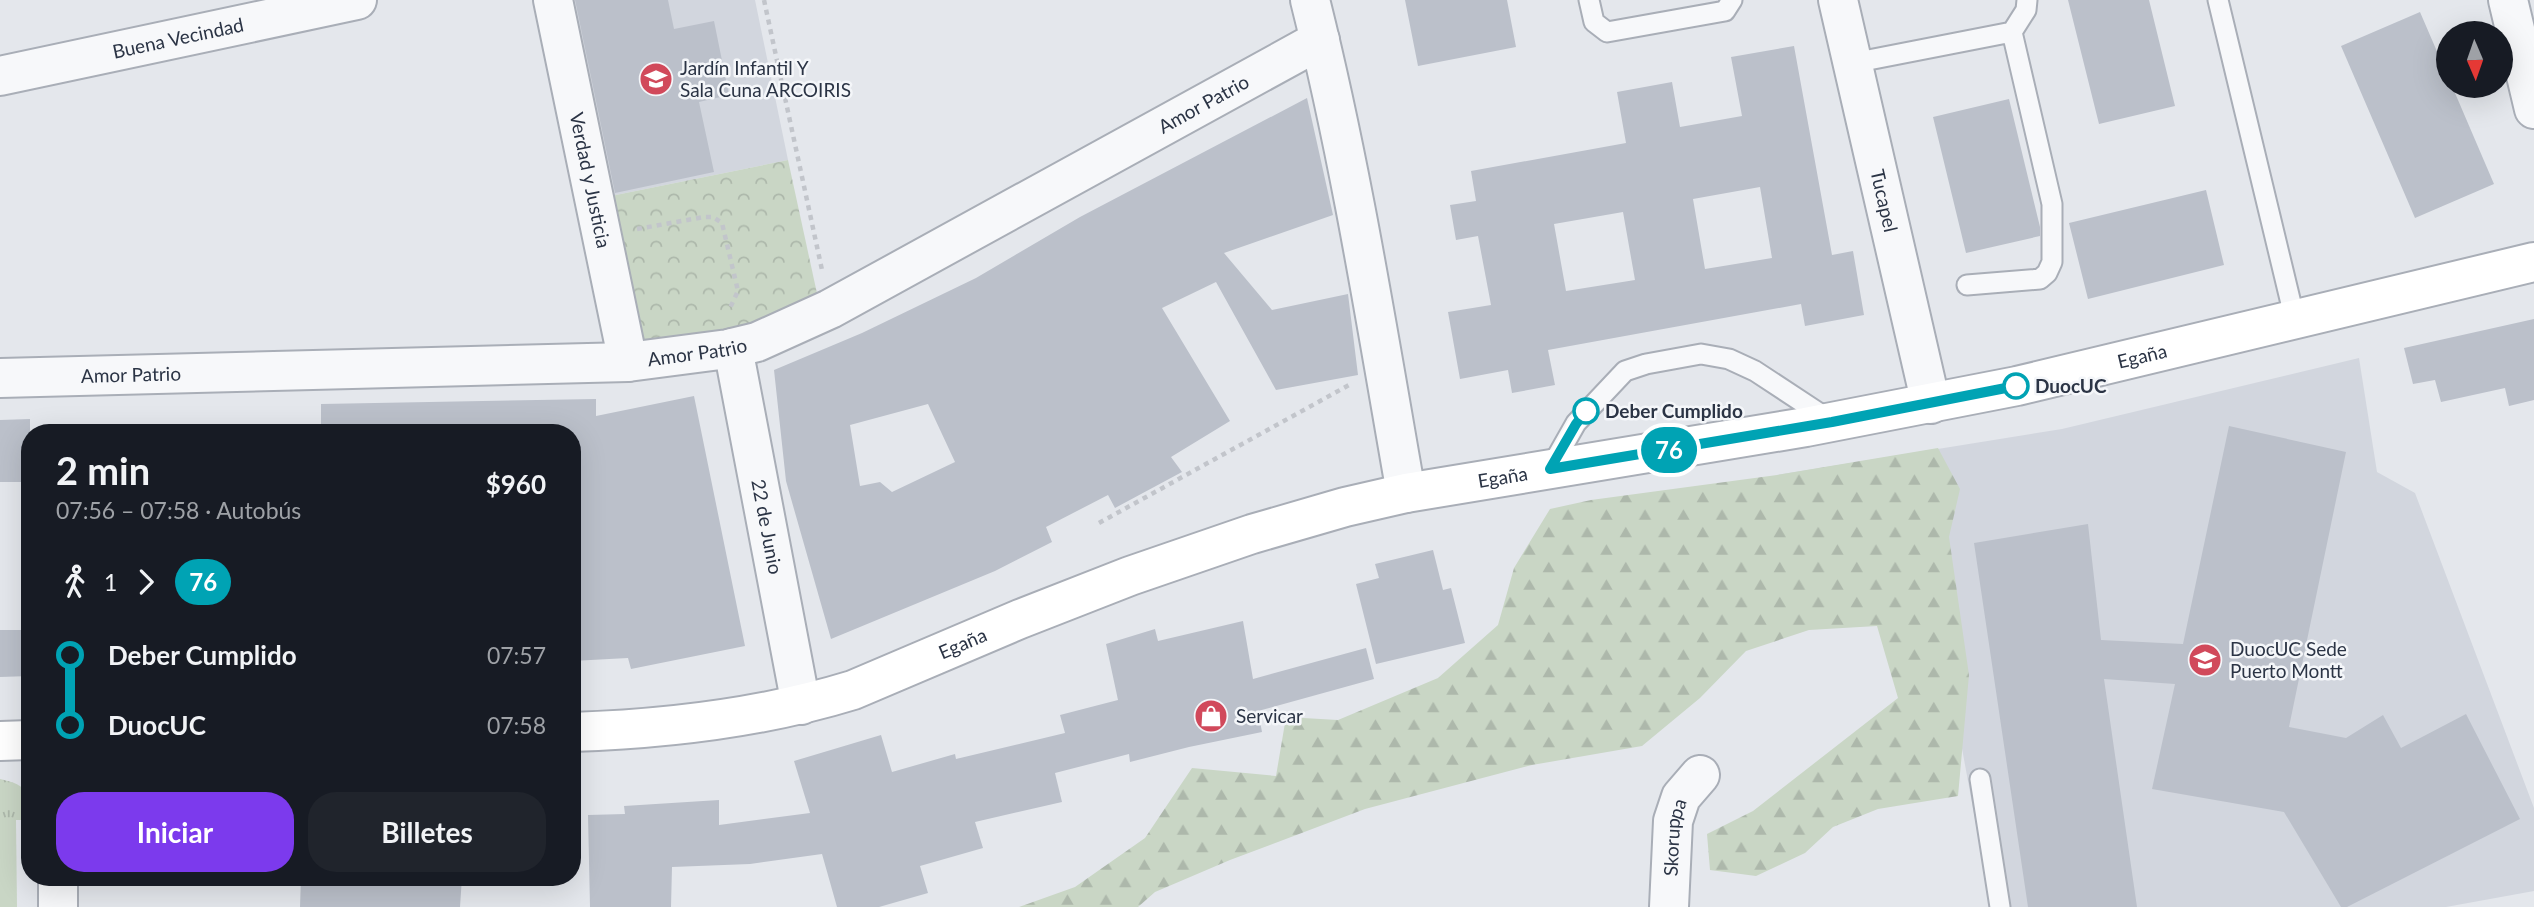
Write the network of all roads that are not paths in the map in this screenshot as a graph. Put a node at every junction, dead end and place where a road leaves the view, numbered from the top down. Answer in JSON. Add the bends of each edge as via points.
{"nodes":[{"id":1,"x":357,"y":0,"type":"edge"},
{"id":2,"x":553,"y":0,"type":"edge"},
{"id":3,"x":1310,"y":0,"type":"edge"},
{"id":4,"x":1589,"y":0,"type":"edge"},
{"id":5,"x":1732,"y":0,"type":"edge"},
{"id":6,"x":1838,"y":0,"type":"edge"},
{"id":7,"x":2027,"y":0,"type":"edge"},
{"id":8,"x":2218,"y":0,"type":"edge"},
{"id":9,"x":2508,"y":0,"type":"edge"},
{"id":10,"x":271,"y":9,"type":"edge"},
{"id":11,"x":2012,"y":32,"type":"junction"},
{"id":12,"x":1320,"y":40,"type":"junction"},
{"id":13,"x":1853,"y":63,"type":"junction"},
{"id":14,"x":0,"y":76,"type":"edge"},
{"id":15,"x":2534,"y":109,"type":"edge"},
{"id":16,"x":2534,"y":262,"type":"edge"},
{"id":17,"x":1967,"y":285,"type":"dead end"},
{"id":18,"x":2295,"y":320,"type":"junction"},
{"id":19,"x":729,"y":330,"type":"junction"},
{"id":20,"x":628,"y":362,"type":"junction"},
{"id":21,"x":0,"y":378,"type":"edge"},
{"id":22,"x":1931,"y":404,"type":"junction"},
{"id":23,"x":1832,"y":422,"type":"junction"},
{"id":24,"x":1550,"y":469,"type":"junction"},
{"id":25,"x":1406,"y":493,"type":"junction"},
{"id":26,"x":801,"y":705,"type":"junction"},
{"id":27,"x":581,"y":731,"type":"edge"},
{"id":28,"x":0,"y":740,"type":"edge"},
{"id":29,"x":21,"y":740,"type":"edge"},
{"id":30,"x":1700,"y":775,"type":"dead end"},
{"id":31,"x":1980,"y":779,"type":"dead end"},
{"id":32,"x":58,"y":886,"type":"edge"},
{"id":33,"x":58,"y":907,"type":"edge"},
{"id":34,"x":1669,"y":907,"type":"edge"},
{"id":35,"x":2000,"y":907,"type":"edge"}],
"edges":[{"from":1,"to":10,"type":"street","name":"Buena Vecindad"},
{"from":2,"to":20,"type":"street","name":"Verdad y Justicia"},
{"from":3,"to":12,"type":"street"},
{"from":4,"to":5,"type":"lane","via":[[1594,22],[1607,32],[1725,11]]},
{"from":6,"to":13,"type":"street","name":"Tucapel"},
{"from":7,"to":11,"type":"lane"},
{"from":8,"to":18,"type":"lane"},
{"from":9,"to":15,"type":"street"},
{"from":10,"to":14,"type":"street","name":"Buena Vecindad"},
{"from":11,"to":13,"type":"lane"},
{"from":11,"to":17,"type":"lane","via":[[2052,204],[2052,262],[2040,279]]},
{"from":12,"to":19,"type":"street","name":"Amor Patrio","via":[[830,309],[757,341]]},
{"from":12,"to":25,"type":"street","via":[[1354,196]]},
{"from":13,"to":22,"type":"street","name":"Tucapel"},
{"from":16,"to":18,"type":"main road","name":"Egaña"},
{"from":18,"to":22,"type":"main road","name":"Egaña"},
{"from":19,"to":20,"type":"street","name":"Amor Patrio","via":[[682,357]]},
{"from":19,"to":26,"type":"street","name":"22 de Junio"},
{"from":20,"to":21,"type":"street","name":"Amor Patrio"},
{"from":22,"to":23,"type":"main road","name":"Egaña"},
{"from":23,"to":24,"type":"main road","name":"Egaña"},
{"from":23,"to":24,"type":"lane","via":[[1755,371],[1728,359],[1701,354],[1646,363],[1625,371],[1576,424]]},
{"from":24,"to":25,"type":"main road","name":"Egaña"},
{"from":25,"to":26,"type":"main road","name":"Egaña","via":[[1299,519],[1130,576],[853,691]]},
{"from":26,"to":27,"type":"main road","name":"Egaña","via":[[714,720]]},
{"from":28,"to":29,"type":"main road"},
{"from":30,"to":34,"type":"street","name":"Skoruppa","via":[[1681,797],[1673,821]]},
{"from":31,"to":35,"type":"lane"},
{"from":32,"to":33,"type":"street"}]}
